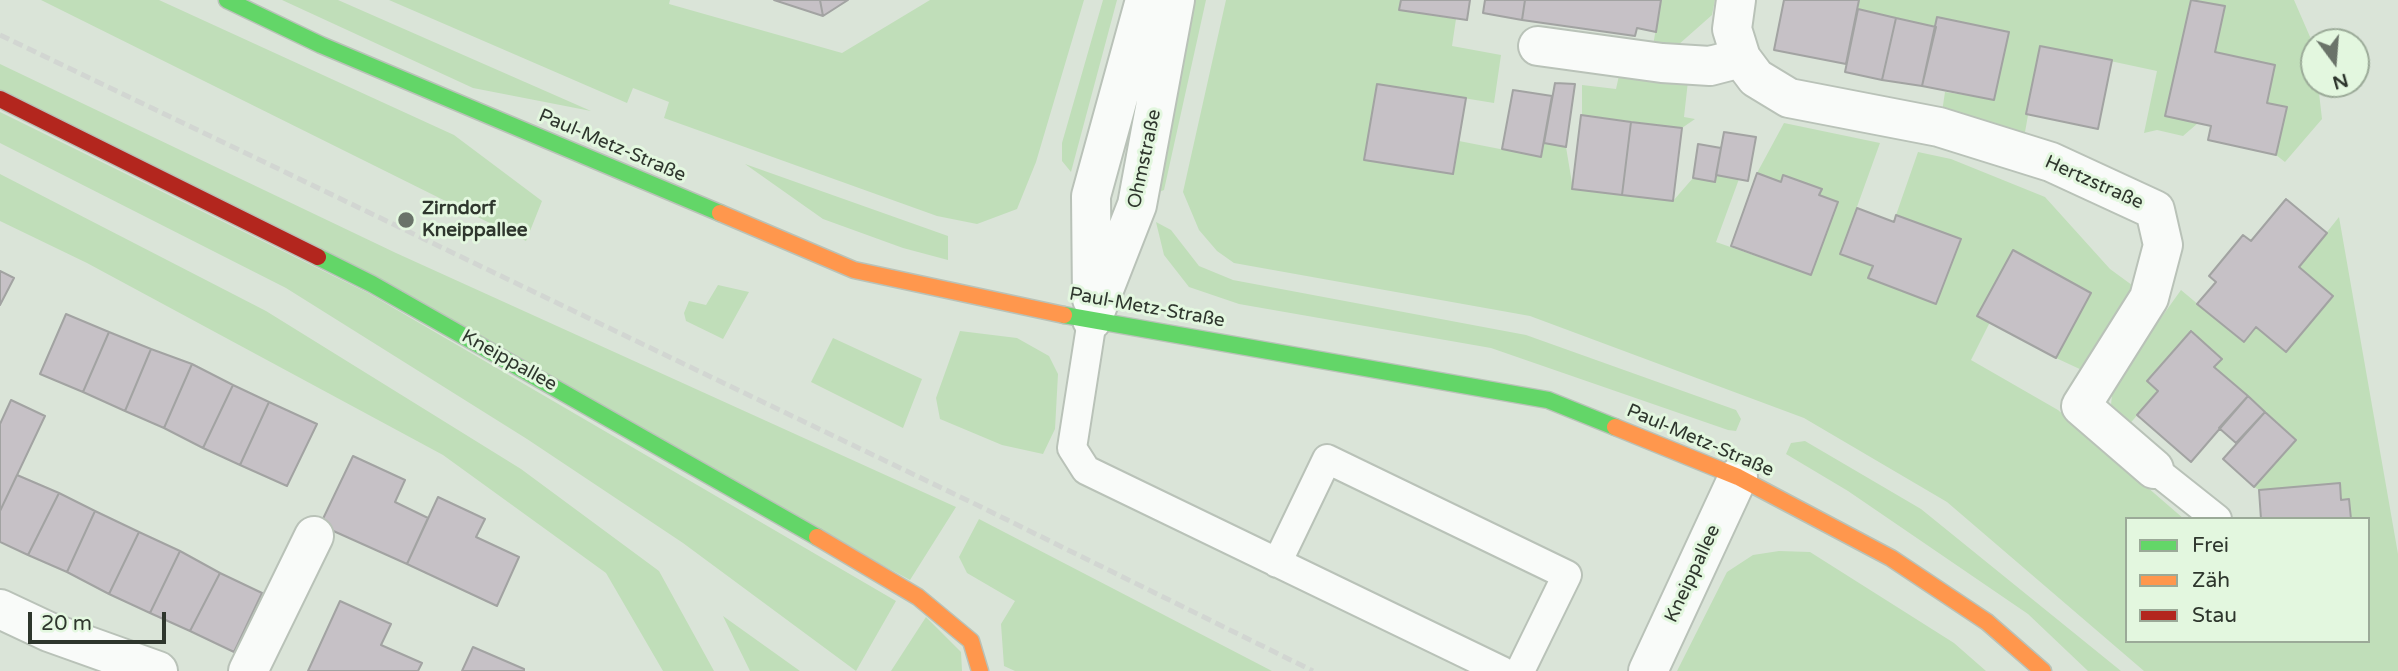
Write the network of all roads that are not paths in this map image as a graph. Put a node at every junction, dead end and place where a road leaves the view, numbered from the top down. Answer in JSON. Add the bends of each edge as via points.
{"nodes":[{"id":1,"x":227,"y":0,"type":"edge"},
{"id":2,"x":1145,"y":0,"type":"edge"},
{"id":3,"x":1175,"y":0,"type":"edge"},
{"id":4,"x":1736,"y":0,"type":"edge"},
{"id":5,"x":1538,"y":46,"type":"dead end"},
{"id":6,"x":1741,"y":58,"type":"junction"},
{"id":7,"x":0,"y":99,"type":"edge"},
{"id":8,"x":1093,"y":320,"type":"junction"},
{"id":9,"x":2154,"y":469,"type":"joint"},
{"id":10,"x":1738,"y":477,"type":"junction"},
{"id":11,"x":2214,"y":517,"type":"edge"},
{"id":12,"x":314,"y":536,"type":"dead end"},
{"id":13,"x":1278,"y":563,"type":"junction"},
{"id":14,"x":0,"y":609,"type":"edge"},
{"id":15,"x":158,"y":671,"type":"edge"},
{"id":16,"x":248,"y":671,"type":"edge"},
{"id":17,"x":980,"y":671,"type":"edge"},
{"id":18,"x":1502,"y":671,"type":"edge"},
{"id":19,"x":1520,"y":671,"type":"edge"},
{"id":20,"x":1648,"y":671,"type":"edge"},
{"id":21,"x":2043,"y":671,"type":"edge"}],
"edges":[{"from":1,"to":8,"type":"street","name":"Paul-Metz-Straße","via":[[359,62],[854,270]]},
{"from":2,"to":8,"type":"street","name":"Ohmstraße","via":[[1091,196]]},
{"from":3,"to":8,"type":"street","name":"Ohmstraße","via":[[1138,205]]},
{"from":4,"to":6,"type":"street","name":"Hertzstraße","via":[[1732,29]]},
{"from":5,"to":6,"type":"street","via":[[1662,64],[1710,66]]},
{"from":6,"to":9,"type":"street","name":"Hertzstraße","via":[[1756,78],[1789,98],[1939,127],[2051,162],[2155,210],[2163,245],[2150,298],[2081,406]]},
{"from":7,"to":17,"type":"street","name":"Kneippallee","via":[[372,284],[731,486],[918,597],[971,641]]},
{"from":8,"to":10,"type":"street","name":"Paul-Metz-Straße","via":[[1548,400]]},
{"from":8,"to":13,"type":"lane","via":[[1072,448],[1086,470]]},
{"from":9,"to":11,"type":"lane"},
{"from":10,"to":20,"type":"street","name":"Kneippallee"},
{"from":10,"to":21,"type":"street","name":"Paul-Metz-Straße","via":[[1891,558],[1986,622]]},
{"from":12,"to":16,"type":"street"},
{"from":13,"to":18,"type":"lane"},
{"from":13,"to":19,"type":"lane","via":[[1327,459],[1567,575]]},
{"from":14,"to":15,"type":"street","via":[[49,632]]}]}
